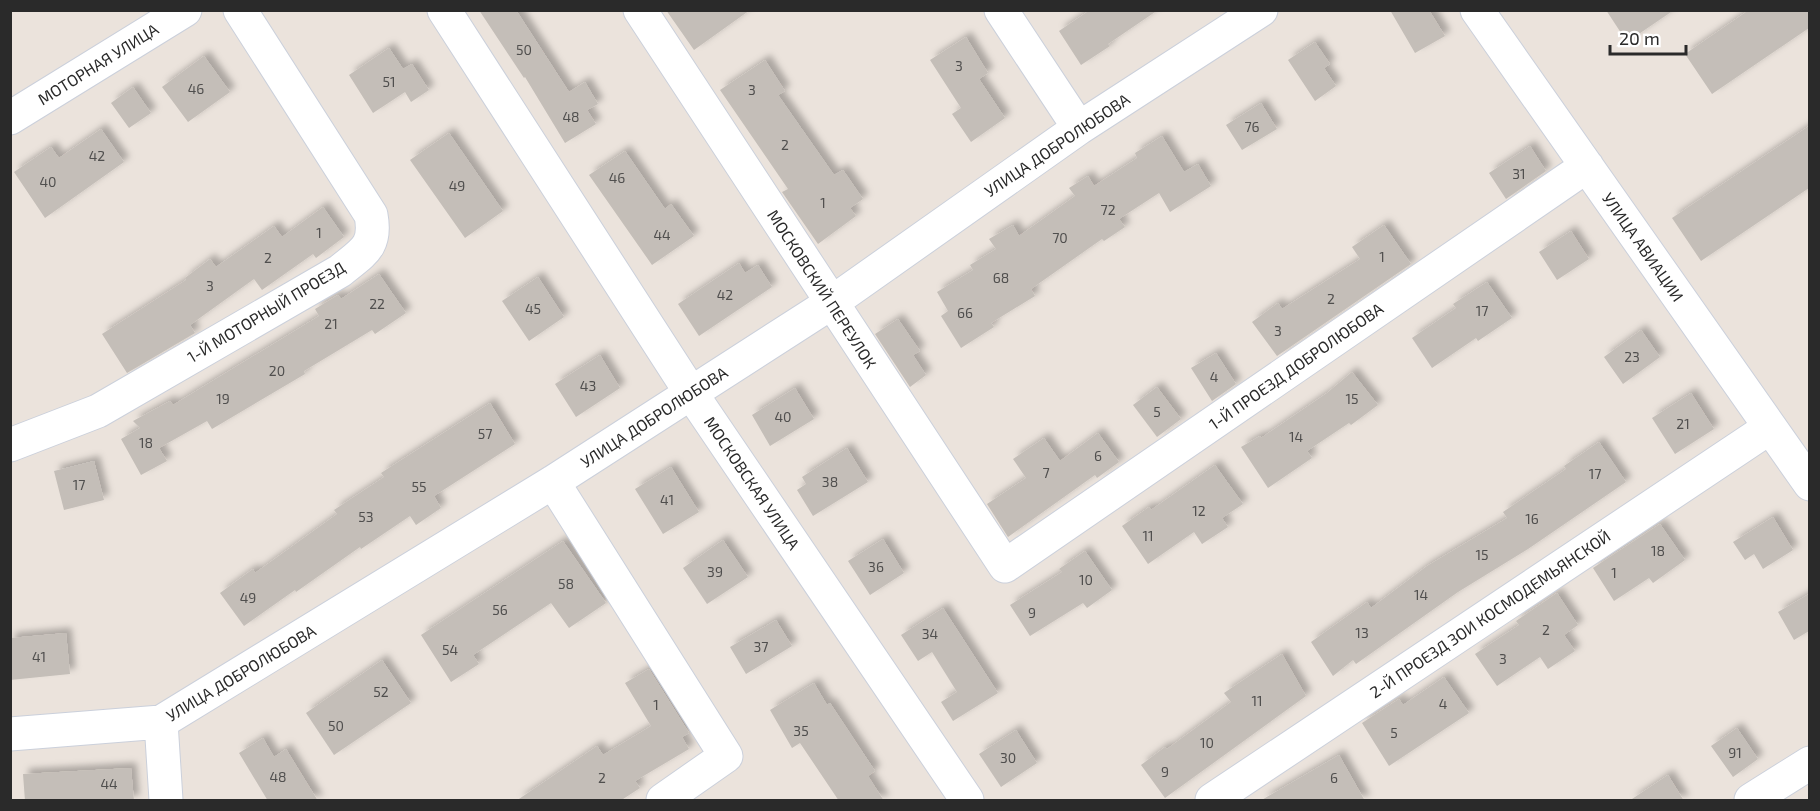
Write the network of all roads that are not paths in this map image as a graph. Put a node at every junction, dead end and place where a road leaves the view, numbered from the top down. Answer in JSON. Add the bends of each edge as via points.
{"nodes":[{"id":1,"x":185,"y":10,"type":"edge"},
{"id":2,"x":240,"y":10,"type":"edge"},
{"id":3,"x":444,"y":10,"type":"edge"},
{"id":4,"x":640,"y":10,"type":"edge"},
{"id":5,"x":1001,"y":10,"type":"edge"},
{"id":6,"x":1261,"y":10,"type":"edge"},
{"id":7,"x":1477,"y":10,"type":"edge"},
{"id":8,"x":10,"y":118,"type":"edge"},
{"id":9,"x":1079,"y":128,"type":"junction"},
{"id":10,"x":1587,"y":166,"type":"junction"},
{"id":11,"x":831,"y":303,"type":"junction"},
{"id":12,"x":691,"y":393,"type":"junction"},
{"id":13,"x":1769,"y":428,"type":"junction"},
{"id":14,"x":10,"y":445,"type":"edge"},
{"id":15,"x":553,"y":482,"type":"junction"},
{"id":16,"x":1809,"y":484,"type":"edge"},
{"id":17,"x":1005,"y":566,"type":"joint"},
{"id":18,"x":161,"y":722,"type":"junction"},
{"id":19,"x":10,"y":734,"type":"edge"},
{"id":20,"x":1809,"y":764,"type":"edge"},
{"id":21,"x":166,"y":801,"type":"edge"},
{"id":22,"x":663,"y":801,"type":"edge"},
{"id":23,"x":967,"y":801,"type":"edge"},
{"id":24,"x":1212,"y":801,"type":"edge"},
{"id":25,"x":1752,"y":801,"type":"edge"}],
"edges":[{"from":1,"to":8,"type":"street","name":"МОТОРНАЯ УЛИЦА"},
{"from":2,"to":14,"type":"street","name":"1-Й МОТОРНЫЙ ПРОЕЗД","via":[[370,215],[374,231],[368,248],[340,271],[98,411]]},
{"from":3,"to":12,"type":"street","name":"МОСКОВСКАЯ УЛИЦА"},
{"from":4,"to":11,"type":"street","name":"МОСКОВСКИЙ ПЕРЕУЛОК"},
{"from":5,"to":9,"type":"street"},
{"from":6,"to":9,"type":"street","name":"УЛИЦА ДОБРОЛЮБОВА"},
{"from":7,"to":10,"type":"street","name":"УЛИЦА АВИАЦИИ"},
{"from":9,"to":11,"type":"street","name":"УЛИЦА ДОБРОЛЮБОВА"},
{"from":10,"to":13,"type":"street","name":"УЛИЦА АВИАЦИИ"},
{"from":10,"to":17,"type":"street","name":"1-Й ПРОЕЗД ДОБРОЛЮБОВА"},
{"from":11,"to":12,"type":"street","name":"УЛИЦА ДОБРОЛЮБОВА"},
{"from":11,"to":17,"type":"street","name":"МОСКОВСКИЙ ПЕРЕУЛОК"},
{"from":12,"to":15,"type":"street","name":"УЛИЦА ДОБРОЛЮБОВА"},
{"from":12,"to":23,"type":"street","name":"МОСКОВСКАЯ УЛИЦА"},
{"from":13,"to":16,"type":"street","name":"УЛИЦА АВИАЦИИ"},
{"from":13,"to":24,"type":"street","name":"2-Й ПРОЕЗД ЗОИ КОСМОДЕМЬЯНСКОЙ"},
{"from":15,"to":18,"type":"street","name":"УЛИЦА ДОБРОЛЮБОВА"},
{"from":15,"to":22,"type":"street","via":[[726,756]]},
{"from":18,"to":19,"type":"street","name":"УЛИЦА ДОБРОЛЮБОВА"},
{"from":18,"to":21,"type":"street"},
{"from":20,"to":25,"type":"street"}]}
